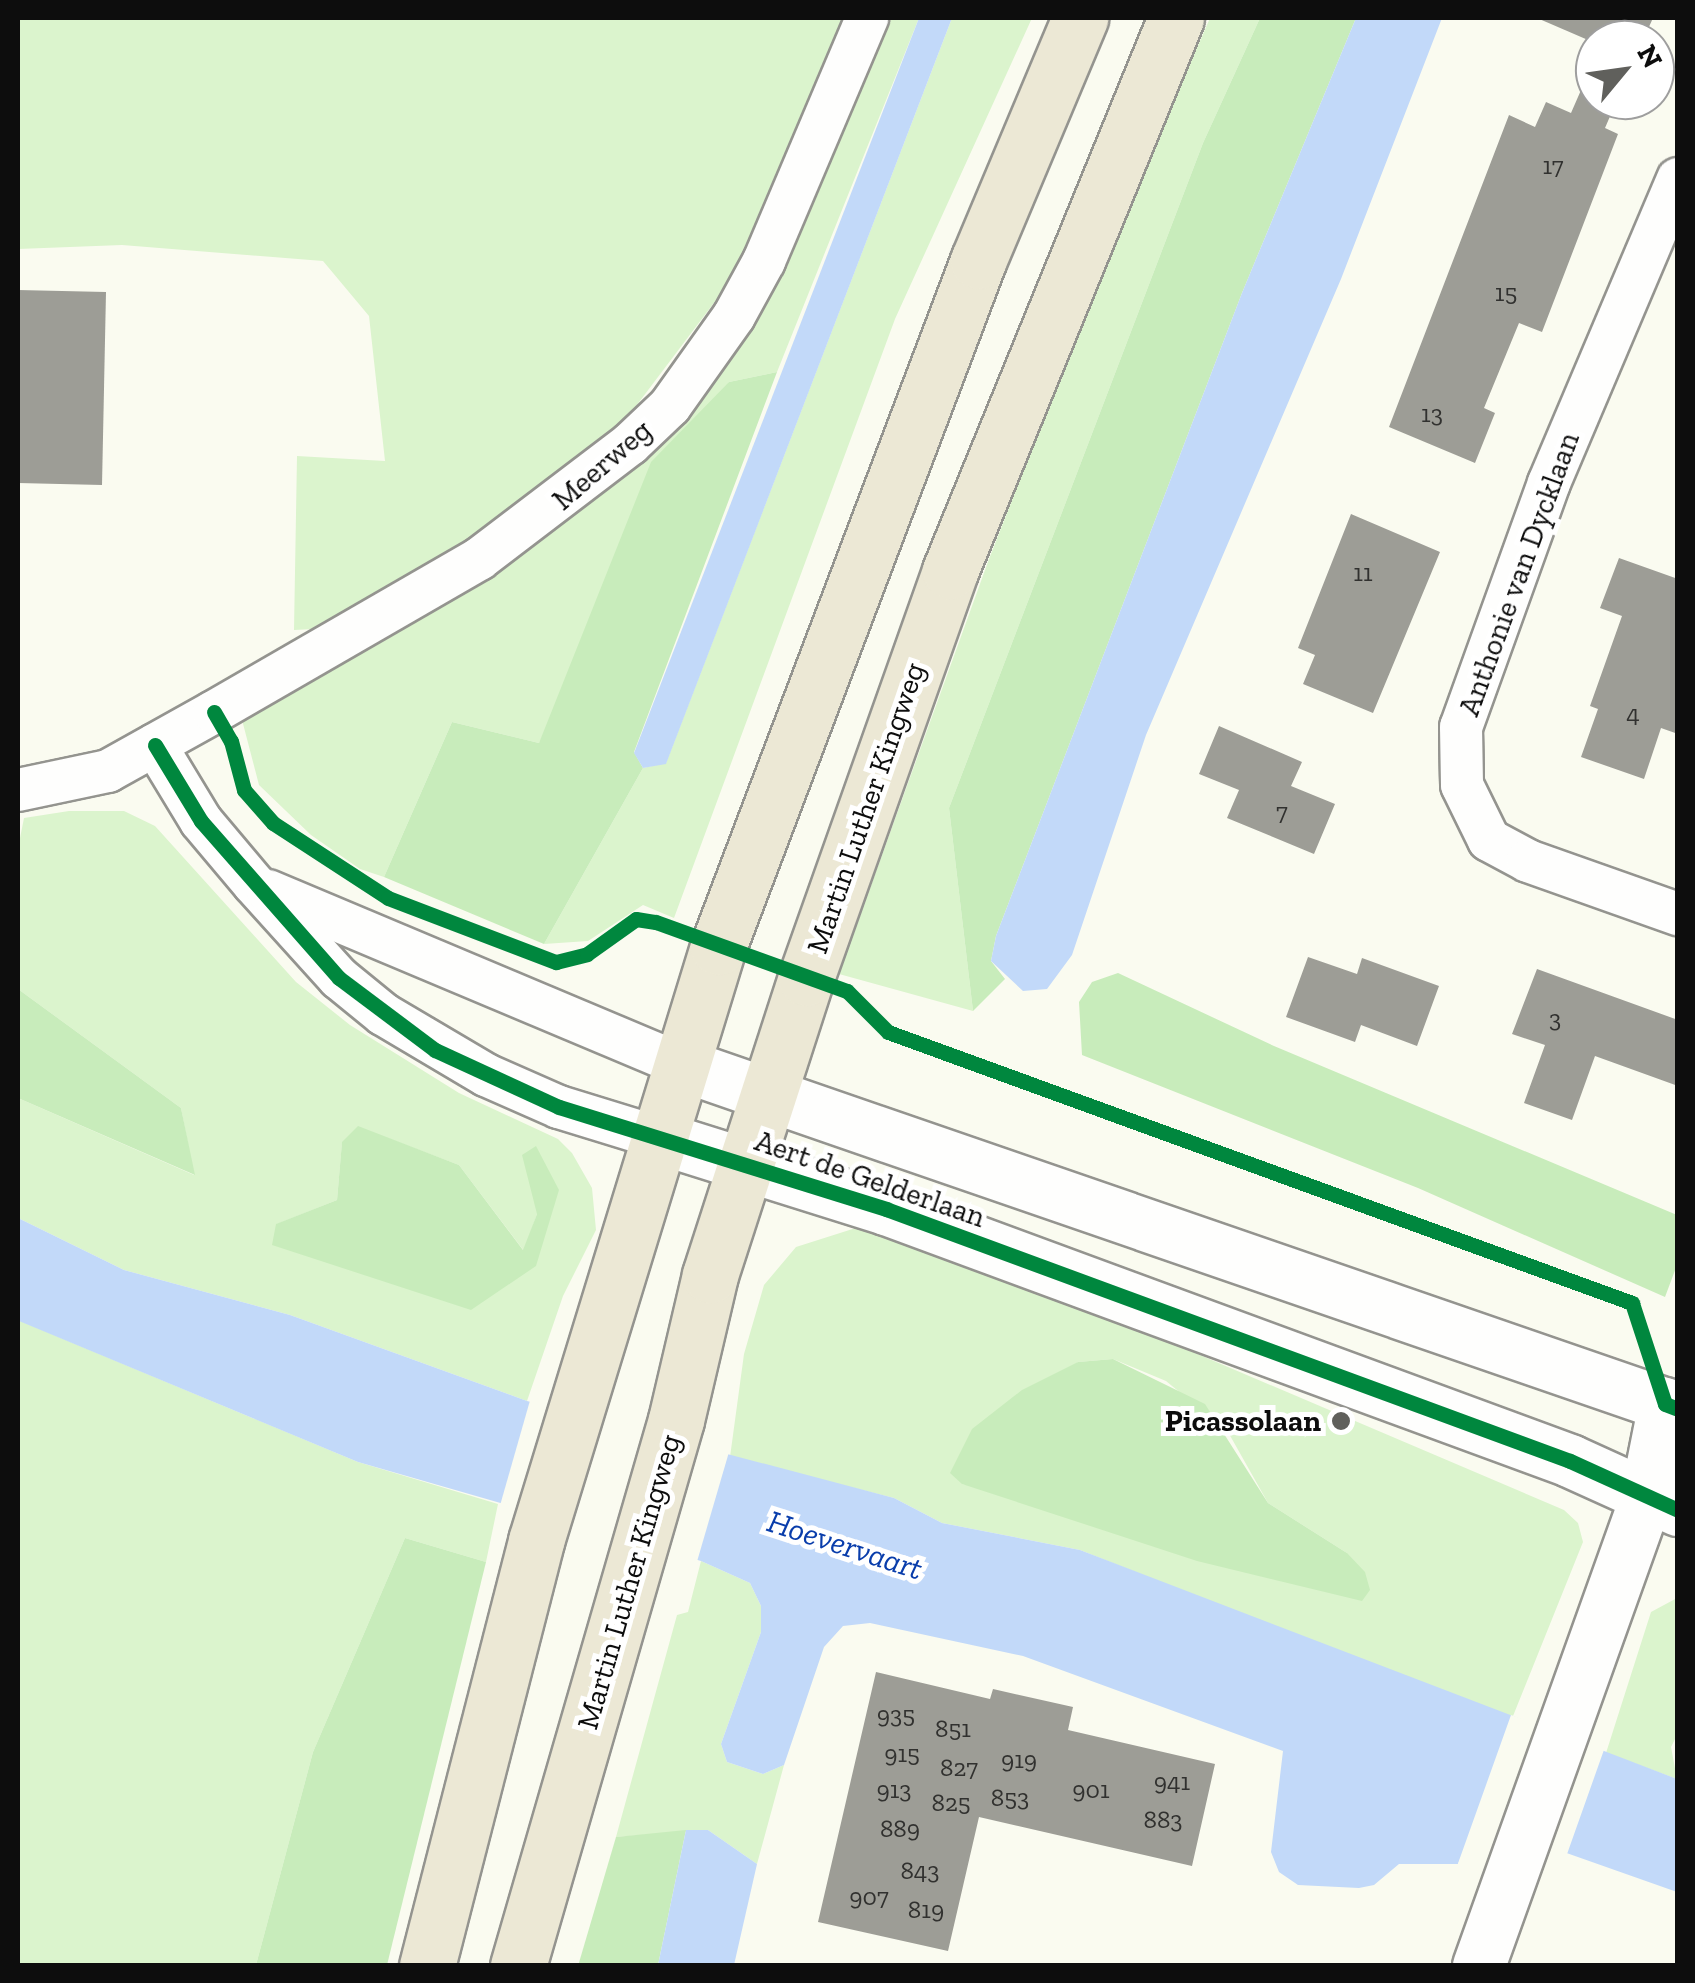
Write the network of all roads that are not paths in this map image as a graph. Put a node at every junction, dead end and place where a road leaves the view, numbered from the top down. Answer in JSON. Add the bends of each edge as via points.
{"nodes":[{"id":1,"x":868,"y":18,"type":"edge"},
{"id":2,"x":1080,"y":18,"type":"edge"},
{"id":3,"x":1176,"y":18,"type":"edge"},
{"id":4,"x":1678,"y":179,"type":"edge"},
{"id":5,"x":155,"y":745,"type":"junction"},
{"id":6,"x":18,"y":790,"type":"edge"},
{"id":7,"x":254,"y":884,"type":"junction"},
{"id":8,"x":1678,"y":914,"type":"edge"},
{"id":9,"x":682,"y":1066,"type":"junction"},
{"id":10,"x":766,"y":1096,"type":"junction"},
{"id":11,"x":660,"y":1138,"type":"junction"},
{"id":12,"x":747,"y":1166,"type":"junction"},
{"id":13,"x":1673,"y":1395,"type":"edge"},
{"id":14,"x":1662,"y":1504,"type":"edge"},
{"id":15,"x":427,"y":1966,"type":"edge"},
{"id":16,"x":518,"y":1966,"type":"edge"},
{"id":17,"x":1479,"y":1966,"type":"edge"}],
"edges":[{"from":1,"to":5,"type":"street","name":"Meerweg","via":[[764,261],[670,406],[586,482],[479,559]]},
{"from":2,"to":9,"type":"highway","via":[[978,261],[718,947]]},
{"from":3,"to":10,"type":"highway","name":"Martin Luther Kingweg","via":[[950,572]]},
{"from":4,"to":8,"type":"street","name":"Anthonie van Dycklaan","via":[[1549,483],[1461,727],[1462,785],[1489,840],[1528,861]]},
{"from":5,"to":6,"type":"street","name":"Meerweg","via":[[108,770]]},
{"from":5,"to":7,"type":"street","name":"Aert de Gelderlaan","via":[[201,820]]},
{"from":7,"to":9,"type":"street","name":"Aert de Gelderlaan"},
{"from":7,"to":11,"type":"street","name":"Aert de Gelderlaan","via":[[340,978],[435,1050],[558,1107]]},
{"from":9,"to":10,"type":"street","name":"Aert de Gelderlaan"},
{"from":9,"to":11,"type":"highway"},
{"from":10,"to":12,"type":"highway","name":"Martin Luther Kingweg"},
{"from":10,"to":13,"type":"street","name":"Aert de Gelderlaan"},
{"from":11,"to":12,"type":"street","name":"Aert de Gelderlaan"},
{"from":11,"to":15,"type":"highway","via":[[536,1541]]},
{"from":12,"to":14,"type":"street","name":"Aert de Gelderlaan","via":[[886,1209],[1553,1454]]},
{"from":12,"to":16,"type":"highway","name":"Martin Luther Kingweg","via":[[710,1275],[676,1420]]},
{"from":13,"to":14,"type":"street"},
{"from":14,"to":17,"type":"street","via":[[1579,1680]]}]}
